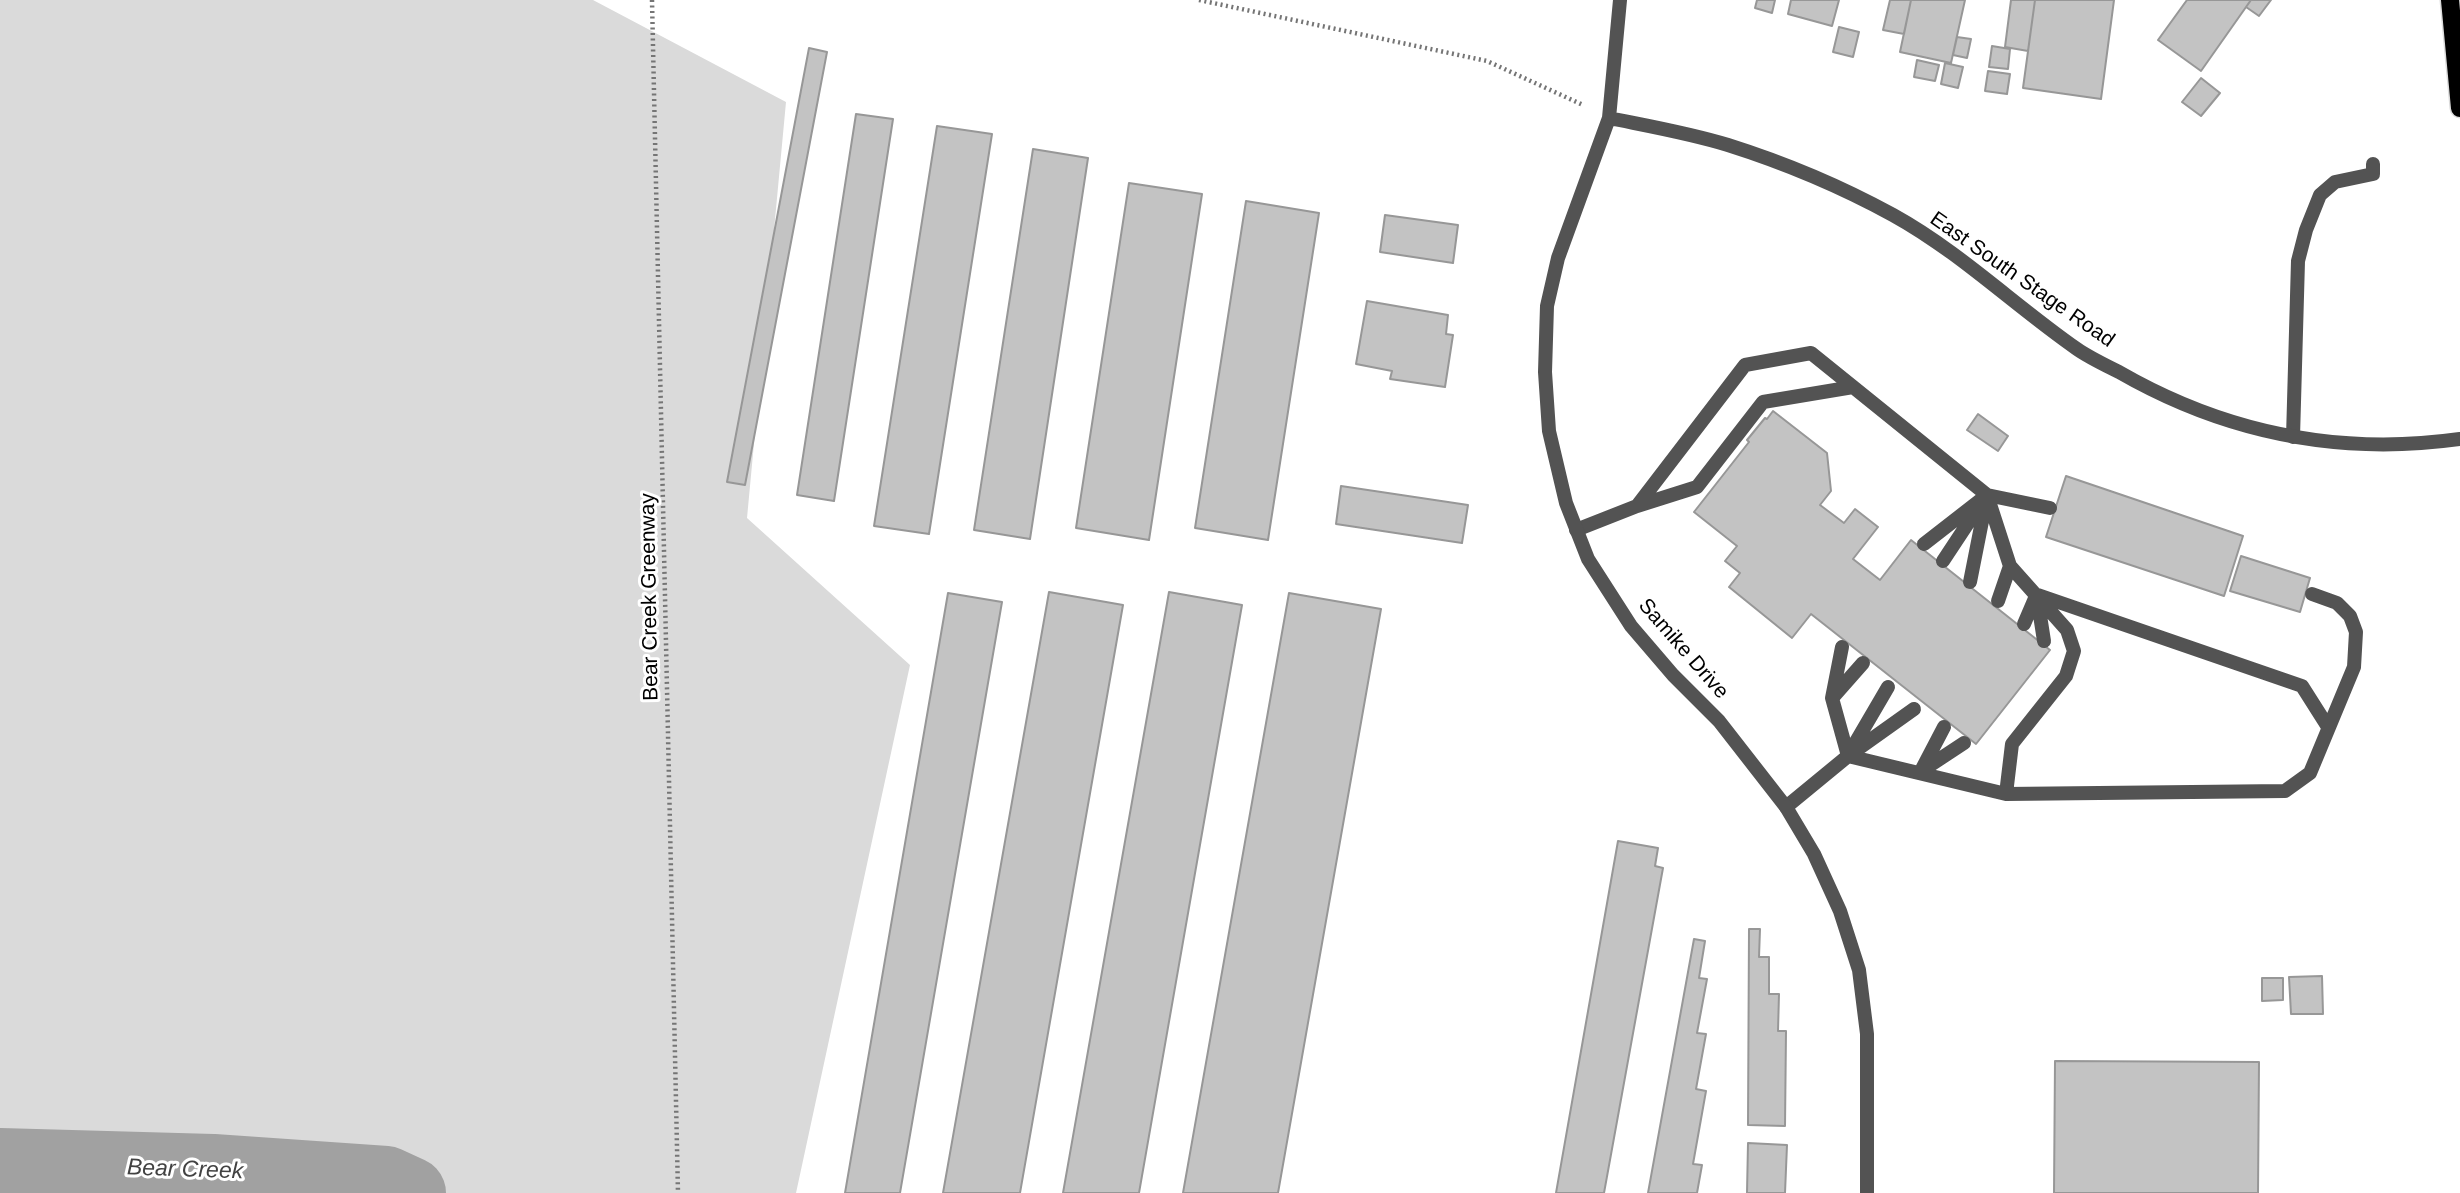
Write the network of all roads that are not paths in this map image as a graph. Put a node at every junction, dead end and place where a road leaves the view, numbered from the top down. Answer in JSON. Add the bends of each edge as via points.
{"nodes":[{"id":1,"x":1620,"y":0,"type":"edge"},
{"id":2,"x":2450,"y":0,"type":"edge"},
{"id":3,"x":2460,"y":108,"type":"edge"},
{"id":4,"x":1609,"y":117,"type":"junction"},
{"id":5,"x":2373,"y":164,"type":"dead end"},
{"id":6,"x":1853,"y":387,"type":"junction"},
{"id":7,"x":2293,"y":437,"type":"junction"},
{"id":8,"x":2460,"y":439,"type":"edge"},
{"id":9,"x":1987,"y":495,"type":"junction"},
{"id":10,"x":1637,"y":506,"type":"junction"},
{"id":11,"x":2050,"y":508,"type":"dead end"},
{"id":12,"x":1576,"y":530,"type":"junction"},
{"id":13,"x":1924,"y":544,"type":"dead end"},
{"id":14,"x":1943,"y":561,"type":"dead end"},
{"id":15,"x":2010,"y":566,"type":"junction"},
{"id":16,"x":1970,"y":582,"type":"dead end"},
{"id":17,"x":2312,"y":594,"type":"dead end"},
{"id":18,"x":2036,"y":595,"type":"junction"},
{"id":19,"x":1998,"y":601,"type":"dead end"},
{"id":20,"x":2024,"y":624,"type":"dead end"},
{"id":21,"x":2044,"y":641,"type":"dead end"},
{"id":22,"x":1842,"y":647,"type":"dead end"},
{"id":23,"x":1863,"y":663,"type":"dead end"},
{"id":24,"x":1888,"y":687,"type":"dead end"},
{"id":25,"x":1832,"y":698,"type":"junction"},
{"id":26,"x":1913,"y":709,"type":"dead end"},
{"id":27,"x":1944,"y":727,"type":"dead end"},
{"id":28,"x":2328,"y":727,"type":"junction"},
{"id":29,"x":1964,"y":743,"type":"dead end"},
{"id":30,"x":1848,"y":756,"type":"junction"},
{"id":31,"x":1920,"y":772,"type":"junction"},
{"id":32,"x":2006,"y":794,"type":"junction"},
{"id":33,"x":1786,"y":807,"type":"junction"},
{"id":34,"x":1867,"y":1193,"type":"edge"}],
"edges":[{"from":1,"to":4,"type":"street","name":"Samike Drive"},
{"from":2,"to":3,"type":"main road"},
{"from":4,"to":7,"type":"street","name":"East South Stage Road","via":[[1726,144],[1818,177],[1895,216],[2078,349],[2146,388],[2215,418]]},
{"from":4,"to":12,"type":"street","name":"Samike Drive","via":[[1558,258],[1547,306],[1549,430]]},
{"from":5,"to":7,"type":"street","via":[[2373,174],[2335,182],[2319,195],[2306,230],[2298,261]]},
{"from":6,"to":9,"type":"street"},
{"from":6,"to":10,"type":"street","via":[[1763,402],[1697,487]]},
{"from":6,"to":10,"type":"street","via":[[1811,353],[1745,365]]},
{"from":7,"to":8,"type":"street","name":"East South Stage Road","via":[[2420,445]]},
{"from":9,"to":11,"type":"street"},
{"from":9,"to":13,"type":"street"},
{"from":9,"to":14,"type":"street"},
{"from":9,"to":15,"type":"street"},
{"from":9,"to":16,"type":"street"},
{"from":10,"to":12,"type":"street"},
{"from":12,"to":33,"type":"street","name":"Samike Drive","via":[[1588,559],[1631,626],[1719,721]]},
{"from":15,"to":18,"type":"street"},
{"from":15,"to":19,"type":"street"},
{"from":17,"to":28,"type":"street","via":[[2337,603],[2350,616],[2356,632],[2354,667]]},
{"from":18,"to":20,"type":"street"},
{"from":18,"to":21,"type":"street"},
{"from":18,"to":28,"type":"street","via":[[2302,687]]},
{"from":18,"to":32,"type":"street","via":[[2067,630],[2074,651],[2066,676],[2012,744]]},
{"from":22,"to":25,"type":"street"},
{"from":23,"to":25,"type":"street"},
{"from":24,"to":30,"type":"street"},
{"from":25,"to":30,"type":"street"},
{"from":26,"to":30,"type":"street"},
{"from":27,"to":31,"type":"street"},
{"from":28,"to":32,"type":"street","via":[[2310,773],[2285,790]]},
{"from":29,"to":31,"type":"street"},
{"from":30,"to":31,"type":"street"},
{"from":30,"to":33,"type":"street"},
{"from":31,"to":32,"type":"street"},
{"from":33,"to":34,"type":"street","name":"Samike Drive","via":[[1840,911],[1859,970],[1867,1034]]}]}
